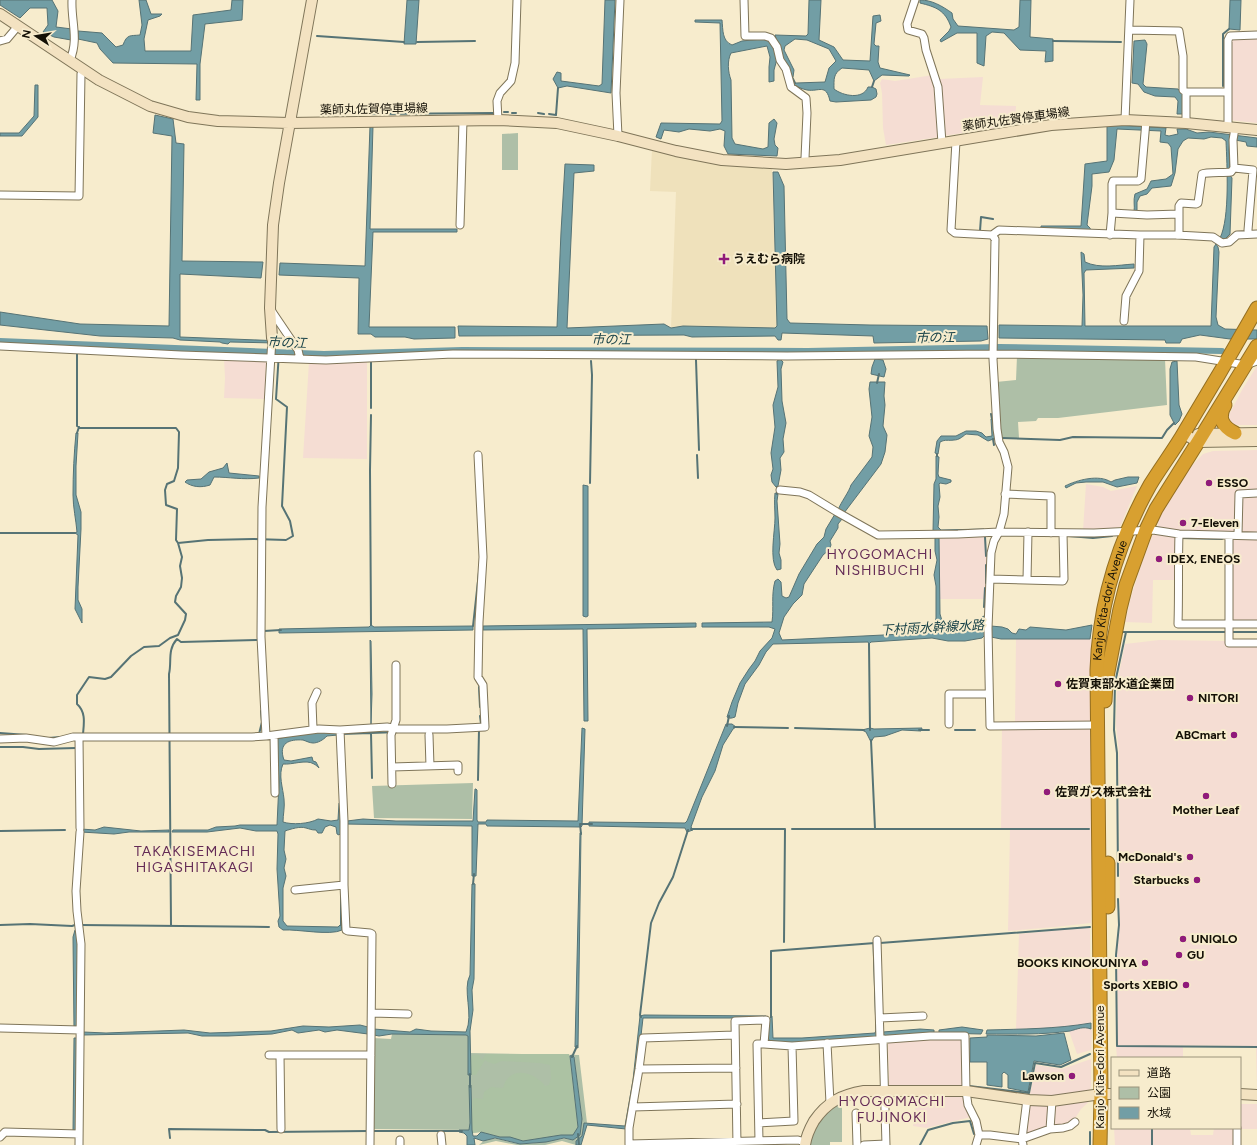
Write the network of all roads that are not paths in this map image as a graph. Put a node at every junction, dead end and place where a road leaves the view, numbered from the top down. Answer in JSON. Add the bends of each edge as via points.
{"nodes":[{"id":1,"x":72,"y":0,"type":"edge"},
{"id":2,"x":312,"y":0,"type":"edge"},
{"id":3,"x":517,"y":0,"type":"edge"},
{"id":4,"x":620,"y":0,"type":"edge"},
{"id":5,"x":744,"y":0,"type":"edge"},
{"id":6,"x":916,"y":0,"type":"edge"},
{"id":7,"x":1130,"y":0,"type":"edge"},
{"id":8,"x":0,"y":14,"type":"edge"},
{"id":9,"x":18,"y":26,"type":"junction"},
{"id":10,"x":1129,"y":30,"type":"junction"},
{"id":11,"x":1257,"y":35,"type":"edge"},
{"id":12,"x":0,"y":41,"type":"edge"},
{"id":13,"x":70,"y":60,"type":"junction"},
{"id":14,"x":83,"y":70,"type":"junction"},
{"id":15,"x":1186,"y":92,"type":"junction"},
{"id":16,"x":1227,"y":92,"type":"junction"},
{"id":17,"x":463,"y":120,"type":"junction"},
{"id":18,"x":498,"y":120,"type":"junction"},
{"id":19,"x":1125,"y":120,"type":"junction"},
{"id":20,"x":289,"y":123,"type":"junction"},
{"id":21,"x":1146,"y":123,"type":"junction"},
{"id":22,"x":1186,"y":123,"type":"junction"},
{"id":23,"x":1257,"y":130,"type":"edge"},
{"id":24,"x":1233,"y":132,"type":"junction"},
{"id":25,"x":618,"y":136,"type":"junction"},
{"id":26,"x":956,"y":141,"type":"junction"},
{"id":27,"x":942,"y":143,"type":"junction"},
{"id":28,"x":806,"y":163,"type":"junction"},
{"id":29,"x":1230,"y":171,"type":"junction"},
{"id":30,"x":1255,"y":171,"type":"edge"},
{"id":31,"x":0,"y":195,"type":"edge"},
{"id":32,"x":1112,"y":213,"type":"junction"},
{"id":33,"x":1179,"y":214,"type":"junction"},
{"id":34,"x":460,"y":225,"type":"dead end"},
{"id":35,"x":1248,"y":230,"type":"dead end"},
{"id":36,"x":1257,"y":234,"type":"edge"},
{"id":37,"x":992,"y":235,"type":"junction"},
{"id":38,"x":1110,"y":235,"type":"junction"},
{"id":39,"x":1177,"y":235,"type":"junction"},
{"id":40,"x":1140,"y":236,"type":"junction"},
{"id":41,"x":270,"y":308,"type":"junction"},
{"id":42,"x":1257,"y":308,"type":"edge"},
{"id":43,"x":1124,"y":321,"type":"dead end"},
{"id":44,"x":272,"y":343,"type":"joint"},
{"id":45,"x":0,"y":346,"type":"edge"},
{"id":46,"x":1257,"y":346,"type":"edge"},
{"id":47,"x":992,"y":354,"type":"junction"},
{"id":48,"x":276,"y":358,"type":"junction"},
{"id":49,"x":300,"y":359,"type":"junction"},
{"id":50,"x":1227,"y":361,"type":"junction"},
{"id":51,"x":1251,"y":363,"type":"edge"},
{"id":52,"x":1235,"y":433,"type":"junction"},
{"id":53,"x":1257,"y":433,"type":"edge"},
{"id":54,"x":1184,"y":434,"type":"junction"},
{"id":55,"x":1201,"y":438,"type":"junction"},
{"id":56,"x":1257,"y":441,"type":"edge"},
{"id":57,"x":478,"y":455,"type":"dead end"},
{"id":58,"x":780,"y":490,"type":"dead end"},
{"id":59,"x":1005,"y":494,"type":"junction"},
{"id":60,"x":1257,"y":494,"type":"edge"},
{"id":61,"x":1146,"y":530,"type":"junction"},
{"id":62,"x":999,"y":532,"type":"junction"},
{"id":63,"x":1127,"y":532,"type":"junction"},
{"id":64,"x":1051,"y":533,"type":"junction"},
{"id":65,"x":1028,"y":535,"type":"junction"},
{"id":66,"x":1063,"y":535,"type":"junction"},
{"id":67,"x":1238,"y":535,"type":"junction"},
{"id":68,"x":1179,"y":536,"type":"junction"},
{"id":69,"x":1257,"y":536,"type":"edge"},
{"id":70,"x":1229,"y":538,"type":"junction"},
{"id":71,"x":990,"y":579,"type":"junction"},
{"id":72,"x":1028,"y":580,"type":"junction"},
{"id":73,"x":1257,"y":624,"type":"edge"},
{"id":74,"x":1228,"y":625,"type":"junction"},
{"id":75,"x":1257,"y":643,"type":"edge"},
{"id":76,"x":396,"y":665,"type":"dead end"},
{"id":77,"x":317,"y":692,"type":"dead end"},
{"id":78,"x":989,"y":694,"type":"junction"},
{"id":79,"x":949,"y":724,"type":"dead end"},
{"id":80,"x":1096,"y":725,"type":"junction"},
{"id":81,"x":313,"y":729,"type":"junction"},
{"id":82,"x":340,"y":730,"type":"junction"},
{"id":83,"x":392,"y":731,"type":"junction"},
{"id":84,"x":429,"y":735,"type":"dead end"},
{"id":85,"x":270,"y":736,"type":"junction"},
{"id":86,"x":79,"y":738,"type":"junction"},
{"id":87,"x":0,"y":739,"type":"edge"},
{"id":88,"x":430,"y":766,"type":"junction"},
{"id":89,"x":392,"y":767,"type":"junction"},
{"id":90,"x":458,"y":771,"type":"dead end"},
{"id":91,"x":392,"y":784,"type":"dead end"},
{"id":92,"x":274,"y":793,"type":"dead end"},
{"id":93,"x":342,"y":885,"type":"junction"},
{"id":94,"x":295,"y":890,"type":"dead end"},
{"id":95,"x":877,"y":940,"type":"dead end"},
{"id":96,"x":372,"y":1013,"type":"junction"},
{"id":97,"x":408,"y":1014,"type":"dead end"},
{"id":98,"x":923,"y":1016,"type":"dead end"},
{"id":99,"x":880,"y":1018,"type":"junction"},
{"id":100,"x":0,"y":1028,"type":"edge"},
{"id":101,"x":80,"y":1033,"type":"junction"},
{"id":102,"x":732,"y":1035,"type":"junction"},
{"id":103,"x":881,"y":1037,"type":"junction"},
{"id":104,"x":828,"y":1043,"type":"junction"},
{"id":105,"x":764,"y":1044,"type":"junction"},
{"id":106,"x":792,"y":1046,"type":"junction"},
{"id":107,"x":280,"y":1054,"type":"junction"},
{"id":108,"x":269,"y":1055,"type":"dead end"},
{"id":109,"x":371,"y":1055,"type":"junction"},
{"id":110,"x":733,"y":1068,"type":"junction"},
{"id":111,"x":640,"y":1069,"type":"junction"},
{"id":112,"x":884,"y":1091,"type":"junction"},
{"id":113,"x":966,"y":1091,"type":"junction"},
{"id":114,"x":1107,"y":1094,"type":"edge"},
{"id":115,"x":1241,"y":1094,"type":"edge"},
{"id":116,"x":1257,"y":1095,"type":"edge"},
{"id":117,"x":1027,"y":1099,"type":"junction"},
{"id":118,"x":1052,"y":1100,"type":"junction"},
{"id":119,"x":830,"y":1103,"type":"junction"},
{"id":120,"x":734,"y":1104,"type":"junction"},
{"id":121,"x":633,"y":1107,"type":"junction"},
{"id":122,"x":856,"y":1113,"type":"dead end"},
{"id":123,"x":1075,"y":1122,"type":"dead end"},
{"id":124,"x":759,"y":1123,"type":"junction"},
{"id":125,"x":281,"y":1129,"type":"dead end"},
{"id":126,"x":1050,"y":1129,"type":"junction"},
{"id":127,"x":1237,"y":1129,"type":"edge"},
{"id":128,"x":76,"y":1133,"type":"junction"},
{"id":129,"x":442,"y":1135,"type":"dead end"},
{"id":130,"x":979,"y":1135,"type":"junction"},
{"id":131,"x":0,"y":1137,"type":"edge"},
{"id":132,"x":759,"y":1141,"type":"junction"},
{"id":133,"x":736,"y":1142,"type":"edge"},
{"id":134,"x":1023,"y":1142,"type":"edge"},
{"id":135,"x":771,"y":1143,"type":"edge"},
{"id":136,"x":805,"y":1144,"type":"edge"},
{"id":137,"x":79,"y":1145,"type":"edge"},
{"id":138,"x":370,"y":1145,"type":"edge"},
{"id":139,"x":442,"y":1145,"type":"edge"},
{"id":140,"x":857,"y":1145,"type":"edge"},
{"id":141,"x":864,"y":1145,"type":"edge"},
{"id":142,"x":886,"y":1145,"type":"edge"},
{"id":143,"x":976,"y":1145,"type":"edge"},
{"id":144,"x":1100,"y":1145,"type":"edge"},
{"id":145,"x":1108,"y":1145,"type":"edge"},
{"id":146,"x":1237,"y":1145,"type":"edge"}],
"edges":[{"from":1,"to":13,"type":"street","via":[[75,35]]},
{"from":2,"to":20,"type":"main road"},
{"from":3,"to":18,"type":"street","via":[[515,63],[512,81],[497,101]]},
{"from":4,"to":25,"type":"street","via":[[616,94]]},
{"from":5,"to":28,"type":"street","via":[[745,36],[771,38],[786,68],[791,87],[806,98]]},
{"from":6,"to":27,"type":"street","via":[[907,24],[908,30],[922,34],[924,38],[938,87]]},
{"from":7,"to":10,"type":"street"},
{"from":8,"to":9,"type":"main road","name":"薬師丸佐賀停車場線"},
{"from":9,"to":12,"type":"street","via":[[7,40]]},
{"from":9,"to":13,"type":"main road","name":"薬師丸佐賀停車場線"},
{"from":10,"to":15,"type":"street","via":[[1180,31],[1183,90]]},
{"from":10,"to":19,"type":"street"},
{"from":11,"to":16,"type":"street","via":[[1230,36]]},
{"from":13,"to":14,"type":"main road","name":"薬師丸佐賀停車場線"},
{"from":14,"to":20,"type":"main road","name":"薬師丸佐賀停車場線","via":[[150,106],[188,118]]},
{"from":14,"to":31,"type":"street","via":[[79,196]]},
{"from":15,"to":16,"type":"street"},
{"from":15,"to":22,"type":"street"},
{"from":16,"to":24,"type":"street"},
{"from":17,"to":18,"type":"main road","name":"薬師丸佐賀停車場線"},
{"from":17,"to":20,"type":"main road","name":"薬師丸佐賀停車場線"},
{"from":17,"to":34,"type":"street"},
{"from":18,"to":25,"type":"main road","name":"薬師丸佐賀停車場線","via":[[557,123]]},
{"from":19,"to":21,"type":"main road","name":"薬師丸佐賀停車場線"},
{"from":19,"to":26,"type":"main road","name":"薬師丸佐賀停車場線","via":[[1051,125]]},
{"from":20,"to":41,"type":"main road","via":[[273,225]]},
{"from":21,"to":22,"type":"main road","name":"薬師丸佐賀停車場線"},
{"from":21,"to":32,"type":"street","via":[[1141,179],[1113,182]]},
{"from":22,"to":24,"type":"main road","name":"薬師丸佐賀停車場線"},
{"from":23,"to":24,"type":"main road","name":"薬師丸佐賀停車場線"},
{"from":24,"to":29,"type":"street"},
{"from":25,"to":28,"type":"main road","name":"薬師丸佐賀停車場線","via":[[722,160]]},
{"from":26,"to":27,"type":"main road","name":"薬師丸佐賀停車場線"},
{"from":26,"to":37,"type":"street","via":[[951,230],[955,233]]},
{"from":27,"to":28,"type":"main road","name":"薬師丸佐賀停車場線"},
{"from":29,"to":30,"type":"street"},
{"from":29,"to":33,"type":"street","via":[[1204,172],[1200,176],[1199,201],[1196,204],[1181,204]]},
{"from":30,"to":35,"type":"street"},
{"from":32,"to":33,"type":"street"},
{"from":32,"to":38,"type":"street"},
{"from":33,"to":39,"type":"street"},
{"from":36,"to":39,"type":"street","via":[[1237,235],[1229,242],[1222,243],[1213,237]]},
{"from":37,"to":38,"type":"street","via":[[999,230]]},
{"from":37,"to":47,"type":"street","via":[[995,239]]},
{"from":38,"to":40,"type":"street"},
{"from":39,"to":40,"type":"street"},
{"from":40,"to":43,"type":"street","via":[[1139,271],[1126,296]]},
{"from":41,"to":44,"type":"main road"},
{"from":41,"to":49,"type":"street","via":[[298,350]]},
{"from":42,"to":50,"type":"highway","name":"Kanjo Kita-dori Avenue"},
{"from":44,"to":48,"type":"street"},
{"from":45,"to":48,"type":"street","via":[[181,356]]},
{"from":46,"to":51,"type":"highway","name":"Kanjo Kita-dori Avenue"},
{"from":47,"to":49,"type":"street","via":[[453,354]]},
{"from":47,"to":50,"type":"street","via":[[1196,357]]},
{"from":47,"to":59,"type":"street","via":[[997,429],[1008,467]]},
{"from":48,"to":49,"type":"street"},
{"from":48,"to":85,"type":"street","via":[[264,476],[262,539],[261,637]]},
{"from":50,"to":51,"type":"street"},
{"from":50,"to":54,"type":"highway","name":"Kanjo Kita-dori Avenue"},
{"from":51,"to":52,"type":"highway","via":[[1221,416],[1227,429]]},
{"from":51,"to":55,"type":"highway","name":"Kanjo Kita-dori Avenue"},
{"from":52,"to":53,"type":"main road"},
{"from":52,"to":55,"type":"main road"},
{"from":54,"to":55,"type":"main road"},
{"from":54,"to":63,"type":"highway","name":"Kanjo Kita-dori Avenue","via":[[1150,485]]},
{"from":55,"to":56,"type":"main road"},
{"from":55,"to":61,"type":"highway","name":"Kanjo Kita-dori Avenue","via":[[1156,509]]},
{"from":57,"to":83,"type":"street","via":[[483,557],[478,677],[483,685],[485,727]]},
{"from":58,"to":62,"type":"street","via":[[809,494],[878,535]]},
{"from":59,"to":62,"type":"street","via":[[1004,514]]},
{"from":59,"to":64,"type":"street","via":[[1051,496]]},
{"from":60,"to":67,"type":"street","via":[[1239,494]]},
{"from":61,"to":63,"type":"street"},
{"from":61,"to":68,"type":"street"},
{"from":61,"to":114,"type":"highway","name":"Kanjo Kita-dori Avenue","via":[[1126,585],[1106,682]]},
{"from":62,"to":65,"type":"street"},
{"from":62,"to":71,"type":"street","via":[[991,553]]},
{"from":63,"to":66,"type":"street"},
{"from":63,"to":80,"type":"highway","name":"Kanjo Kita-dori Avenue","via":[[1110,579],[1100,627]]},
{"from":64,"to":65,"type":"street"},
{"from":64,"to":66,"type":"street"},
{"from":65,"to":72,"type":"street"},
{"from":66,"to":72,"type":"street","via":[[1063,581]]},
{"from":67,"to":69,"type":"street"},
{"from":67,"to":70,"type":"street"},
{"from":68,"to":70,"type":"street"},
{"from":68,"to":74,"type":"street","via":[[1178,624]]},
{"from":70,"to":74,"type":"street"},
{"from":71,"to":72,"type":"street"},
{"from":71,"to":78,"type":"street"},
{"from":73,"to":74,"type":"street"},
{"from":74,"to":75,"type":"street","via":[[1229,643]]},
{"from":76,"to":83,"type":"street","via":[[396,720]]},
{"from":77,"to":81,"type":"street","via":[[312,703]]},
{"from":78,"to":79,"type":"street","via":[[949,694]]},
{"from":78,"to":80,"type":"street","via":[[990,726]]},
{"from":80,"to":114,"type":"highway","name":"Kanjo Kita-dori Avenue"},
{"from":81,"to":82,"type":"street"},
{"from":81,"to":85,"type":"street"},
{"from":82,"to":83,"type":"street"},
{"from":82,"to":93,"type":"street","via":[[344,824]]},
{"from":83,"to":89,"type":"street"},
{"from":84,"to":88,"type":"street"},
{"from":85,"to":86,"type":"street"},
{"from":85,"to":92,"type":"street"},
{"from":86,"to":87,"type":"street","via":[[54,742],[26,738]]},
{"from":86,"to":101,"type":"street","via":[[80,830],[76,891],[81,944]]},
{"from":88,"to":89,"type":"street"},
{"from":88,"to":90,"type":"street","via":[[458,765]]},
{"from":89,"to":91,"type":"street"},
{"from":93,"to":94,"type":"street"},
{"from":93,"to":96,"type":"street","via":[[346,930],[372,934]]},
{"from":95,"to":99,"type":"street"},
{"from":96,"to":97,"type":"street"},
{"from":96,"to":109,"type":"street"},
{"from":98,"to":99,"type":"street"},
{"from":99,"to":103,"type":"street"},
{"from":100,"to":101,"type":"street"},
{"from":101,"to":128,"type":"street"},
{"from":102,"to":105,"type":"street","via":[[734,1021],[766,1020]]},
{"from":102,"to":110,"type":"street"},
{"from":102,"to":111,"type":"street","via":[[643,1038]]},
{"from":103,"to":104,"type":"street"},
{"from":103,"to":112,"type":"street"},
{"from":103,"to":113,"type":"street","via":[[965,1036]]},
{"from":104,"to":106,"type":"street"},
{"from":104,"to":119,"type":"street"},
{"from":105,"to":106,"type":"street"},
{"from":105,"to":124,"type":"street","via":[[757,1044]]},
{"from":106,"to":124,"type":"street","via":[[794,1121]]},
{"from":107,"to":108,"type":"street"},
{"from":107,"to":109,"type":"street"},
{"from":107,"to":125,"type":"street"},
{"from":109,"to":138,"type":"street"},
{"from":110,"to":111,"type":"street"},
{"from":110,"to":120,"type":"street"},
{"from":111,"to":121,"type":"street"},
{"from":112,"to":113,"type":"main road"},
{"from":112,"to":119,"type":"main road","via":[[850,1094]]},
{"from":112,"to":142,"type":"street"},
{"from":113,"to":117,"type":"main road"},
{"from":113,"to":130,"type":"street","via":[[968,1105],[976,1121]]},
{"from":114,"to":118,"type":"main road"},
{"from":114,"to":144,"type":"highway","name":"Kanjo Kita-dori Avenue"},
{"from":114,"to":145,"type":"highway","name":"Kanjo Kita-dori Avenue"},
{"from":115,"to":116,"type":"main road"},
{"from":117,"to":118,"type":"main road"},
{"from":117,"to":134,"type":"street"},
{"from":118,"to":126,"type":"street"},
{"from":119,"to":136,"type":"main road","via":[[811,1127]]},
{"from":120,"to":121,"type":"street"},
{"from":120,"to":133,"type":"street"},
{"from":121,"to":133,"type":"street","via":[[629,1144]]},
{"from":122,"to":140,"type":"street"},
{"from":123,"to":126,"type":"street","via":[[1063,1128]]},
{"from":124,"to":132,"type":"street"},
{"from":126,"to":134,"type":"street"},
{"from":127,"to":146,"type":"street"},
{"from":128,"to":131,"type":"street","via":[[5,1132]]},
{"from":128,"to":137,"type":"street"},
{"from":129,"to":139,"type":"street"},
{"from":130,"to":134,"type":"street"},
{"from":130,"to":143,"type":"street"},
{"from":132,"to":133,"type":"street"},
{"from":132,"to":135,"type":"street"},
{"from":135,"to":136,"type":"street","via":[[798,1140]]},
{"from":141,"to":142,"type":"street"}]}
